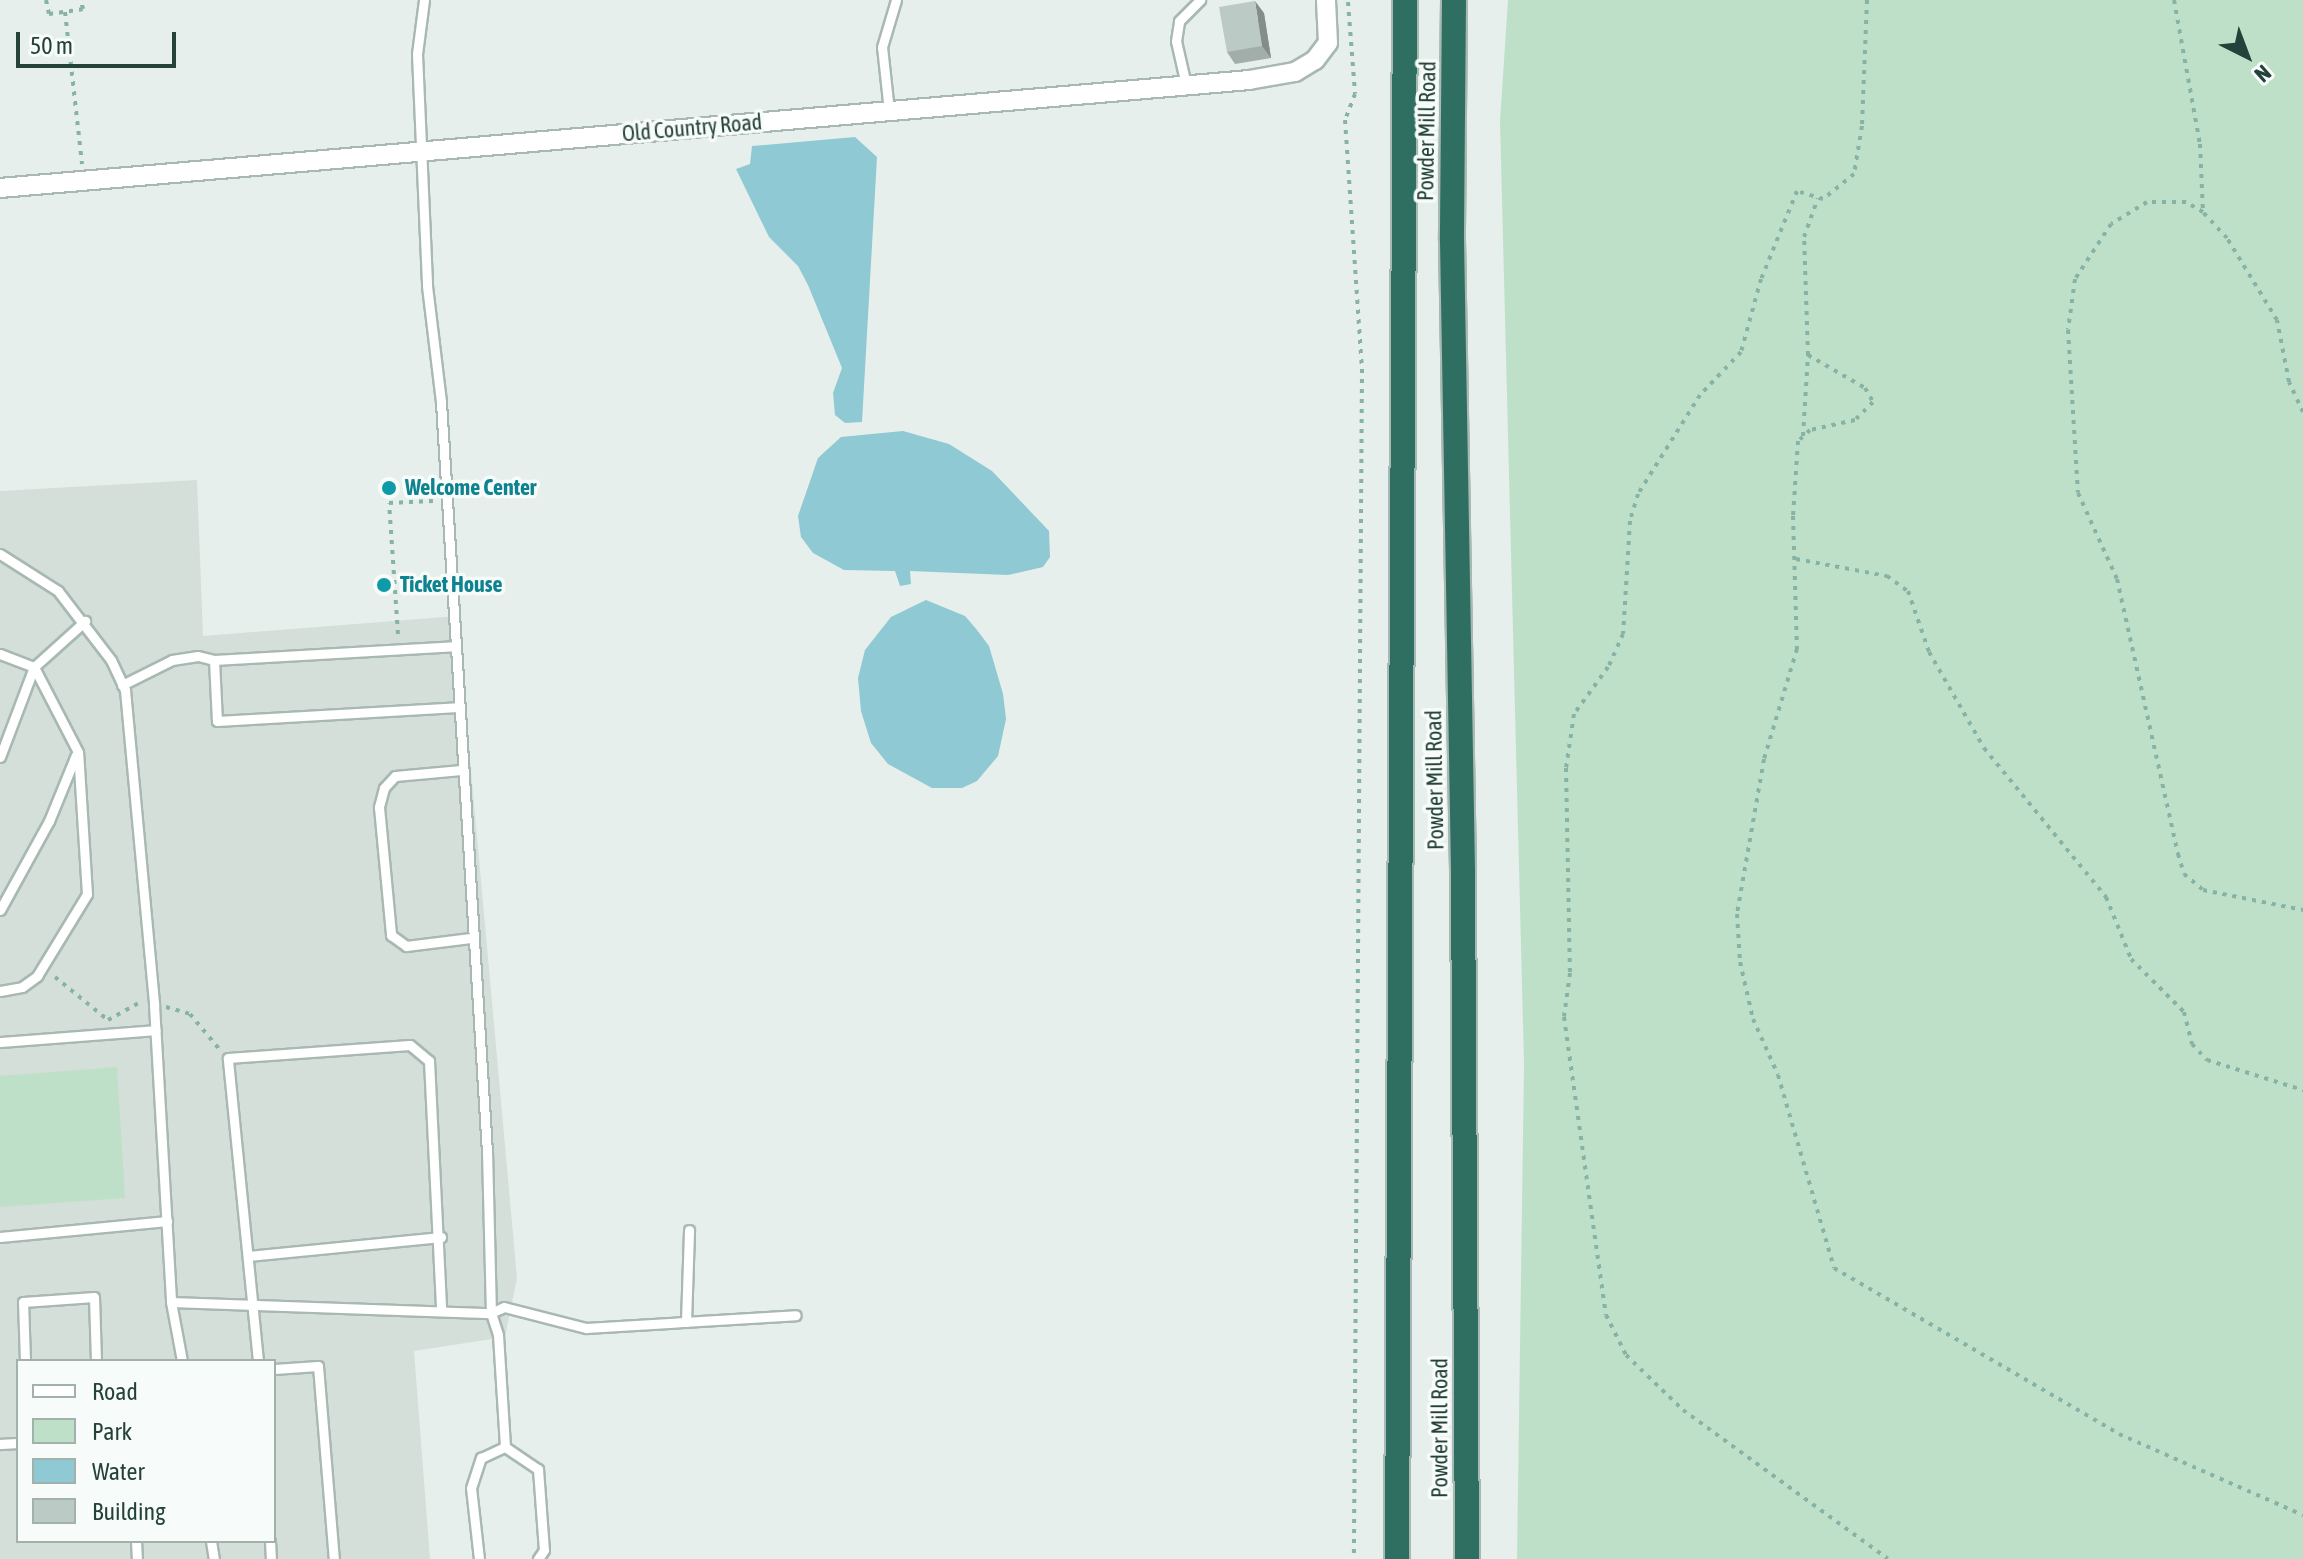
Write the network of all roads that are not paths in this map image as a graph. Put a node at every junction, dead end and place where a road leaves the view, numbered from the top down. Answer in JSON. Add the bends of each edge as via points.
{"nodes":[{"id":1,"x":424,"y":0,"type":"edge"},
{"id":2,"x":896,"y":0,"type":"edge"},
{"id":3,"x":1200,"y":0,"type":"edge"},
{"id":4,"x":1326,"y":0,"type":"edge"},
{"id":5,"x":1405,"y":0,"type":"edge"},
{"id":6,"x":1454,"y":0,"type":"edge"},
{"id":7,"x":1186,"y":85,"type":"junction"},
{"id":8,"x":889,"y":111,"type":"junction"},
{"id":9,"x":424,"y":151,"type":"junction"},
{"id":10,"x":0,"y":188,"type":"edge"},
{"id":11,"x":0,"y":554,"type":"edge"},
{"id":12,"x":85,"y":621,"type":"junction"},
{"id":13,"x":454,"y":646,"type":"junction"},
{"id":14,"x":0,"y":654,"type":"edge"},
{"id":15,"x":214,"y":660,"type":"junction"},
{"id":16,"x":34,"y":667,"type":"junction"},
{"id":17,"x":122,"y":685,"type":"junction"},
{"id":18,"x":458,"y":707,"type":"junction"},
{"id":19,"x":78,"y":752,"type":"junction"},
{"id":20,"x":0,"y":757,"type":"edge"},
{"id":21,"x":461,"y":770,"type":"junction"},
{"id":22,"x":0,"y":910,"type":"edge"},
{"id":23,"x":471,"y":938,"type":"junction"},
{"id":24,"x":0,"y":991,"type":"edge"},
{"id":25,"x":156,"y":1030,"type":"junction"},
{"id":26,"x":0,"y":1042,"type":"edge"},
{"id":27,"x":167,"y":1221,"type":"junction"},
{"id":28,"x":689,"y":1230,"type":"dead end"},
{"id":29,"x":0,"y":1237,"type":"edge"},
{"id":30,"x":441,"y":1237,"type":"junction"},
{"id":31,"x":248,"y":1256,"type":"junction"},
{"id":32,"x":171,"y":1302,"type":"junction"},
{"id":33,"x":251,"y":1304,"type":"junction"},
{"id":34,"x":441,"y":1308,"type":"junction"},
{"id":35,"x":491,"y":1313,"type":"junction"},
{"id":36,"x":796,"y":1315,"type":"dead end"},
{"id":37,"x":686,"y":1322,"type":"junction"},
{"id":38,"x":25,"y":1359,"type":"edge"},
{"id":39,"x":96,"y":1359,"type":"edge"},
{"id":40,"x":182,"y":1359,"type":"edge"},
{"id":41,"x":258,"y":1359,"type":"edge"},
{"id":42,"x":276,"y":1369,"type":"edge"},
{"id":43,"x":505,"y":1447,"type":"junction"},
{"id":44,"x":334,"y":1559,"type":"edge"},
{"id":45,"x":479,"y":1559,"type":"edge"},
{"id":46,"x":538,"y":1559,"type":"edge"},
{"id":47,"x":1397,"y":1559,"type":"edge"},
{"id":48,"x":1467,"y":1559,"type":"edge"}],
"edges":[{"from":1,"to":9,"type":"lane","via":[[417,54]]},
{"from":2,"to":8,"type":"lane","via":[[882,47]]},
{"from":3,"to":7,"type":"lane","via":[[1179,21],[1176,41]]},
{"from":4,"to":7,"type":"street","name":"Old Country Road","via":[[1328,43],[1295,72]]},
{"from":5,"to":47,"type":"highway","name":"Powder Mill Road"},
{"from":6,"to":48,"type":"highway","name":"Powder Mill Road","via":[[1452,240]]},
{"from":7,"to":8,"type":"street","name":"Old Country Road"},
{"from":8,"to":9,"type":"street","name":"Old Country Road"},
{"from":9,"to":10,"type":"street","name":"Old Country Road"},
{"from":9,"to":13,"type":"lane","via":[[427,286]]},
{"from":11,"to":12,"type":"lane","via":[[58,591]]},
{"from":12,"to":16,"type":"lane"},
{"from":12,"to":17,"type":"lane"},
{"from":13,"to":15,"type":"lane"},
{"from":13,"to":18,"type":"lane"},
{"from":14,"to":16,"type":"lane"},
{"from":15,"to":17,"type":"lane","via":[[172,660]]},
{"from":15,"to":18,"type":"lane","via":[[217,721]]},
{"from":16,"to":19,"type":"lane"},
{"from":16,"to":20,"type":"lane"},
{"from":17,"to":25,"type":"lane","via":[[139,808]]},
{"from":18,"to":21,"type":"lane"},
{"from":19,"to":22,"type":"lane","via":[[49,821]]},
{"from":19,"to":24,"type":"lane","via":[[85,902],[37,976],[22,987]]},
{"from":21,"to":23,"type":"lane"},
{"from":21,"to":23,"type":"lane","via":[[395,776],[384,788],[379,807],[391,935],[406,946]]},
{"from":23,"to":35,"type":"lane","via":[[487,1151]]},
{"from":25,"to":26,"type":"lane"},
{"from":25,"to":27,"type":"lane"},
{"from":27,"to":29,"type":"lane"},
{"from":27,"to":32,"type":"lane"},
{"from":28,"to":37,"type":"lane"},
{"from":30,"to":31,"type":"lane"},
{"from":30,"to":31,"type":"lane","via":[[429,1061],[410,1045],[228,1058]]},
{"from":30,"to":34,"type":"lane"},
{"from":31,"to":33,"type":"lane"},
{"from":32,"to":33,"type":"lane"},
{"from":32,"to":40,"type":"lane"},
{"from":33,"to":34,"type":"lane"},
{"from":33,"to":41,"type":"lane"},
{"from":34,"to":35,"type":"lane"},
{"from":35,"to":37,"type":"lane","via":[[504,1307],[586,1328]]},
{"from":35,"to":43,"type":"lane","via":[[498,1335]]},
{"from":36,"to":37,"type":"lane"},
{"from":38,"to":39,"type":"lane","via":[[23,1302],[94,1297]]},
{"from":42,"to":44,"type":"lane","via":[[318,1366]]},
{"from":43,"to":45,"type":"lane","via":[[481,1458],[471,1488]]},
{"from":43,"to":46,"type":"lane","via":[[538,1469],[544,1550]]}]}
